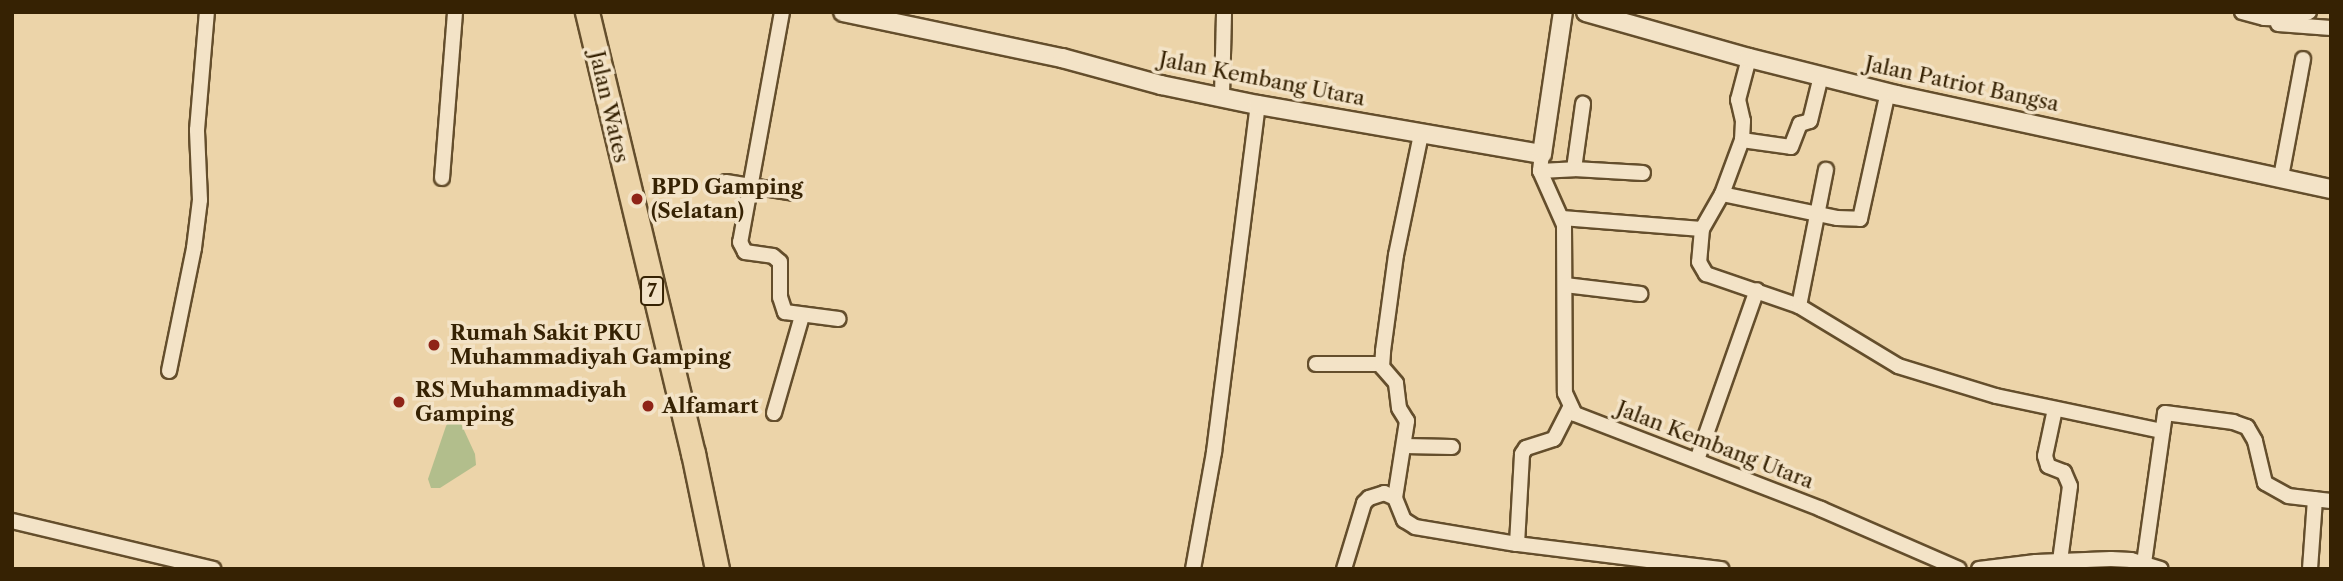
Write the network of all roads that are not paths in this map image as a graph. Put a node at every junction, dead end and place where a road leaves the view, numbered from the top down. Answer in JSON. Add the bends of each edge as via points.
{"nodes":[{"id":1,"x":207,"y":12,"type":"edge"},
{"id":2,"x":455,"y":12,"type":"edge"},
{"id":3,"x":587,"y":12,"type":"edge"},
{"id":4,"x":782,"y":12,"type":"edge"},
{"id":5,"x":843,"y":12,"type":"edge"},
{"id":6,"x":1224,"y":12,"type":"edge"},
{"id":7,"x":1563,"y":12,"type":"edge"},
{"id":8,"x":1586,"y":12,"type":"edge"},
{"id":9,"x":2242,"y":12,"type":"edge"},
{"id":10,"x":2309,"y":12,"type":"edge"},
{"id":11,"x":2263,"y":18,"type":"junction"},
{"id":12,"x":2331,"y":28,"type":"edge"},
{"id":13,"x":1749,"y":58,"type":"junction"},
{"id":14,"x":2303,"y":59,"type":"dead end"},
{"id":15,"x":1821,"y":76,"type":"junction"},
{"id":16,"x":1888,"y":92,"type":"junction"},
{"id":17,"x":1223,"y":96,"type":"junction"},
{"id":18,"x":1583,"y":104,"type":"dead end"},
{"id":19,"x":1258,"y":105,"type":"junction"},
{"id":20,"x":1421,"y":134,"type":"junction"},
{"id":21,"x":1742,"y":140,"type":"junction"},
{"id":22,"x":1541,"y":163,"type":"junction"},
{"id":23,"x":1574,"y":169,"type":"junction"},
{"id":24,"x":1826,"y":170,"type":"dead end"},
{"id":25,"x":1643,"y":173,"type":"dead end"},
{"id":26,"x":2281,"y":177,"type":"junction"},
{"id":27,"x":442,"y":178,"type":"dead end"},
{"id":28,"x":726,"y":182,"type":"dead end"},
{"id":29,"x":748,"y":186,"type":"junction"},
{"id":30,"x":2331,"y":190,"type":"edge"},
{"id":31,"x":795,"y":193,"type":"dead end"},
{"id":32,"x":1722,"y":194,"type":"junction"},
{"id":33,"x":1817,"y":213,"type":"junction"},
{"id":34,"x":1562,"y":218,"type":"junction"},
{"id":35,"x":1702,"y":229,"type":"junction"},
{"id":36,"x":1565,"y":285,"type":"junction"},
{"id":37,"x":1757,"y":290,"type":"junction"},
{"id":38,"x":1640,"y":294,"type":"dead end"},
{"id":39,"x":1798,"y":306,"type":"junction"},
{"id":40,"x":803,"y":316,"type":"junction"},
{"id":41,"x":839,"y":319,"type":"dead end"},
{"id":42,"x":1316,"y":364,"type":"dead end"},
{"id":43,"x":1382,"y":364,"type":"junction"},
{"id":44,"x":169,"y":371,"type":"dead end"},
{"id":45,"x":1570,"y":408,"type":"junction"},
{"id":46,"x":2055,"y":409,"type":"junction"},
{"id":47,"x":774,"y":413,"type":"dead end"},
{"id":48,"x":2162,"y":431,"type":"junction"},
{"id":49,"x":1405,"y":446,"type":"junction"},
{"id":50,"x":1452,"y":447,"type":"dead end"},
{"id":51,"x":1697,"y":460,"type":"junction"},
{"id":52,"x":1395,"y":498,"type":"junction"},
{"id":53,"x":2315,"y":499,"type":"junction"},
{"id":54,"x":2331,"y":501,"type":"edge"},
{"id":55,"x":12,"y":522,"type":"edge"},
{"id":56,"x":1517,"y":544,"type":"junction"},
{"id":57,"x":2060,"y":561,"type":"junction"},
{"id":58,"x":2144,"y":563,"type":"junction"},
{"id":59,"x":2040,"y":565,"type":"edge"},
{"id":60,"x":1948,"y":567,"type":"edge"},
{"id":61,"x":214,"y":569,"type":"edge"},
{"id":62,"x":717,"y":569,"type":"edge"},
{"id":63,"x":1193,"y":569,"type":"edge"},
{"id":64,"x":1344,"y":569,"type":"edge"},
{"id":65,"x":1721,"y":569,"type":"edge"},
{"id":66,"x":1979,"y":569,"type":"edge"},
{"id":67,"x":2161,"y":569,"type":"edge"},
{"id":68,"x":2310,"y":569,"type":"edge"}],
"edges":[{"from":1,"to":44,"type":"street","via":[[197,130],[200,200]]},
{"from":2,"to":27,"type":"street"},
{"from":3,"to":62,"type":"highway","name":"Jalan Wates","number":"7"},
{"from":4,"to":29,"type":"street"},
{"from":5,"to":17,"type":"street","name":"Jalan Kembang Utara"},
{"from":6,"to":17,"type":"street"},
{"from":7,"to":22,"type":"street"},
{"from":8,"to":13,"type":"street","name":"Jalan Patriot Bangsa"},
{"from":9,"to":11,"type":"street"},
{"from":10,"to":11,"type":"street","via":[[2289,19]]},
{"from":11,"to":12,"type":"street","via":[[2294,27]]},
{"from":13,"to":15,"type":"street","name":"Jalan Patriot Bangsa"},
{"from":13,"to":21,"type":"street","via":[[1738,100]]},
{"from":14,"to":26,"type":"street"},
{"from":15,"to":16,"type":"street","name":"Jalan Patriot Bangsa"},
{"from":15,"to":21,"type":"street","via":[[1810,121],[1800,124],[1791,147]]},
{"from":16,"to":26,"type":"street","name":"Jalan Patriot Bangsa"},
{"from":16,"to":33,"type":"street","via":[[1862,217],[1853,220]]},
{"from":17,"to":19,"type":"street","name":"Jalan Kembang Utara"},
{"from":18,"to":23,"type":"street"},
{"from":19,"to":20,"type":"street","name":"Jalan Kembang Utara"},
{"from":19,"to":63,"type":"street","via":[[1214,452]]},
{"from":20,"to":22,"type":"street","name":"Jalan Kembang Utara"},
{"from":20,"to":43,"type":"street","via":[[1396,255]]},
{"from":21,"to":32,"type":"street"},
{"from":22,"to":23,"type":"street"},
{"from":22,"to":34,"type":"street"},
{"from":23,"to":25,"type":"street"},
{"from":24,"to":33,"type":"street"},
{"from":26,"to":30,"type":"street","name":"Jalan Patriot Bangsa"},
{"from":28,"to":29,"type":"street"},
{"from":29,"to":31,"type":"street"},
{"from":29,"to":40,"type":"street","via":[[741,248],[778,259],[783,309]]},
{"from":32,"to":33,"type":"street"},
{"from":32,"to":35,"type":"street"},
{"from":33,"to":39,"type":"street"},
{"from":34,"to":35,"type":"street"},
{"from":34,"to":36,"type":"street"},
{"from":35,"to":37,"type":"street","via":[[1702,271]]},
{"from":36,"to":38,"type":"street"},
{"from":36,"to":45,"type":"street","via":[[1565,393]]},
{"from":37,"to":39,"type":"street"},
{"from":37,"to":51,"type":"street"},
{"from":39,"to":46,"type":"street","via":[[1914,372]]},
{"from":40,"to":41,"type":"street"},
{"from":40,"to":47,"type":"street"},
{"from":42,"to":43,"type":"street"},
{"from":43,"to":49,"type":"street","via":[[1396,383],[1399,411],[1407,421]]},
{"from":45,"to":51,"type":"street","name":"Jalan Kembang Utara","via":[[1588,422]]},
{"from":45,"to":56,"type":"street","via":[[1554,439],[1526,448],[1522,454]]},
{"from":46,"to":48,"type":"street"},
{"from":46,"to":57,"type":"street","via":[[2045,456],[2048,466],[2064,472],[2070,486]]},
{"from":48,"to":53,"type":"street","via":[[2165,413],[2240,424],[2253,436],[2266,484],[2288,496]]},
{"from":48,"to":58,"type":"street"},
{"from":49,"to":50,"type":"street"},
{"from":49,"to":52,"type":"street"},
{"from":51,"to":60,"type":"street","name":"Jalan Kembang Utara","via":[[1864,527]]},
{"from":52,"to":56,"type":"street","via":[[1404,520],[1415,527]]},
{"from":52,"to":64,"type":"street","via":[[1384,493],[1366,500]]},
{"from":53,"to":54,"type":"street"},
{"from":53,"to":68,"type":"street"},
{"from":55,"to":61,"type":"street"},
{"from":56,"to":65,"type":"street"},
{"from":57,"to":58,"type":"street"},
{"from":57,"to":59,"type":"street"},
{"from":58,"to":67,"type":"street"},
{"from":59,"to":66,"type":"street"}]}
